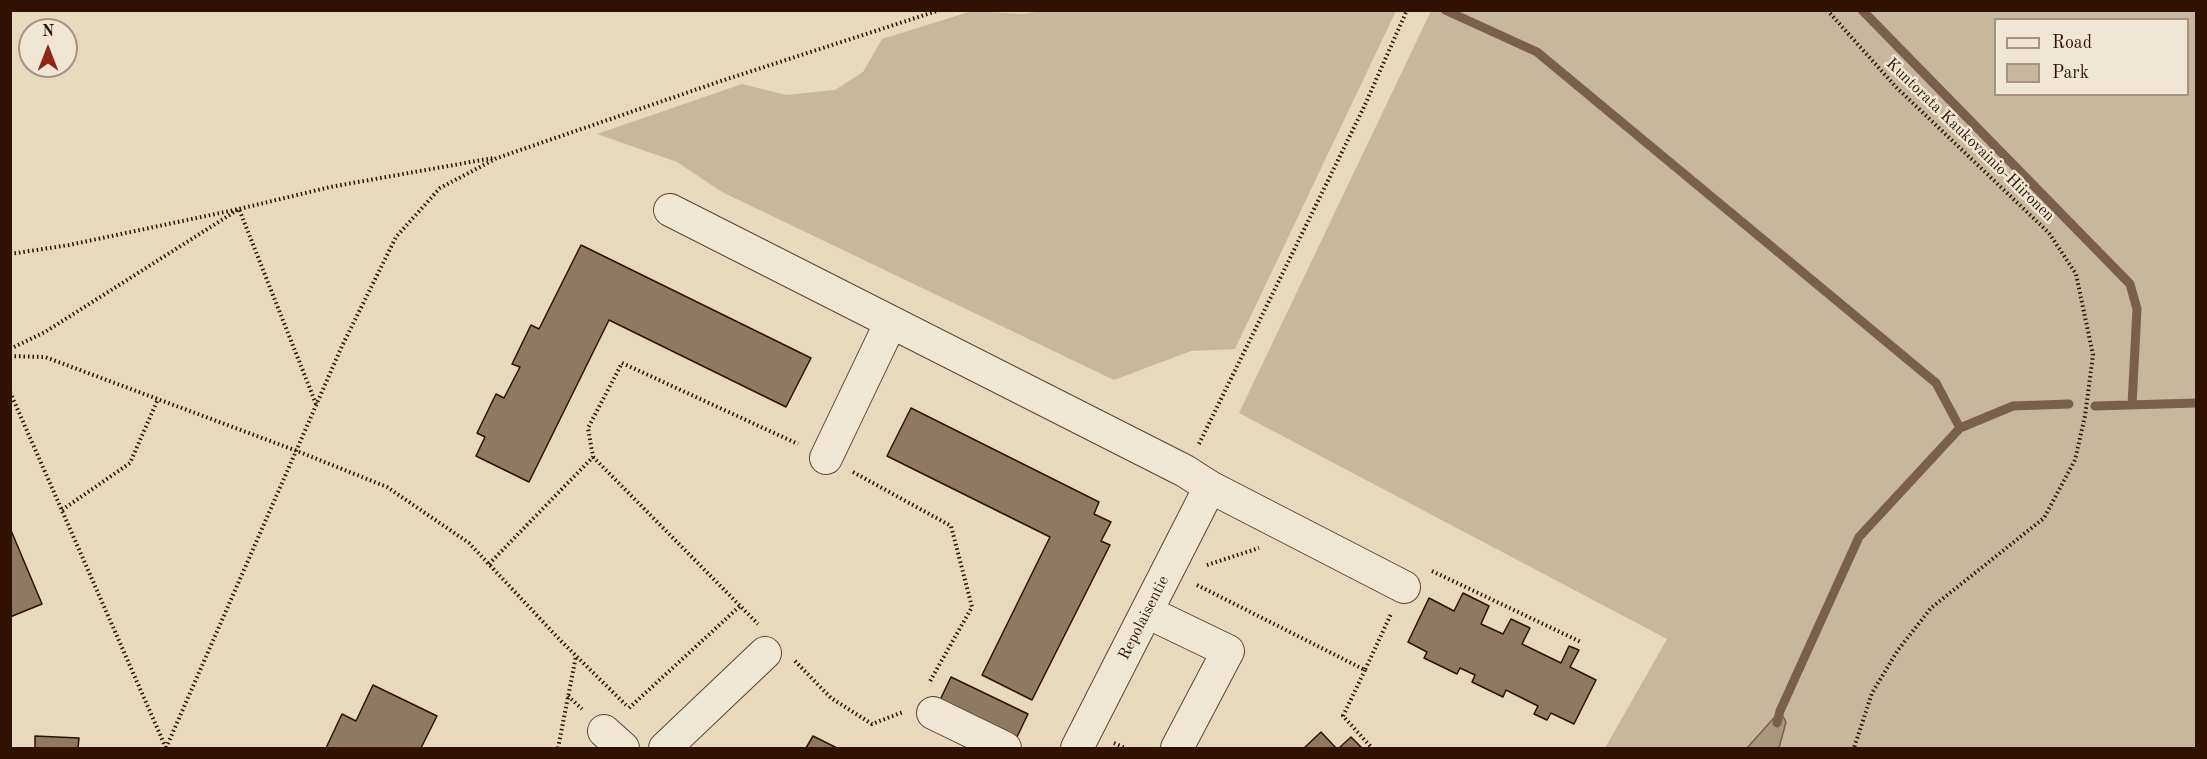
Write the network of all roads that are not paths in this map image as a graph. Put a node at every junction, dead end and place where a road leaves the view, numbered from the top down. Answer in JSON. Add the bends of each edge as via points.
{"nodes":[{"id":1,"x":670,"y":210,"type":"dead end"},
{"id":2,"x":891,"y":322,"type":"junction"},
{"id":3,"x":826,"y":458,"type":"road end"},
{"id":4,"x":1210,"y":487,"type":"junction"},
{"id":5,"x":1404,"y":587,"type":"road end"},
{"id":6,"x":1147,"y":612,"type":"junction"},
{"id":7,"x":773,"y":646,"type":"road end"},
{"id":8,"x":922,"y":704,"type":"road end"},
{"id":9,"x":666,"y":747,"type":"edge"},
{"id":10,"x":1005,"y":748,"type":"edge"},
{"id":11,"x":1077,"y":748,"type":"edge"},
{"id":12,"x":1177,"y":748,"type":"edge"}],
"edges":[{"from":1,"to":2,"type":"street"},
{"from":2,"to":3,"type":"street"},
{"from":2,"to":4,"type":"street"},
{"from":4,"to":5,"type":"street"},
{"from":4,"to":6,"type":"street","name":"Repolaisentie"},
{"from":6,"to":11,"type":"street","name":"Repolaisentie"},
{"from":6,"to":12,"type":"street","via":[[1228,651]]},
{"from":7,"to":9,"type":"street"},
{"from":8,"to":10,"type":"street"}]}
